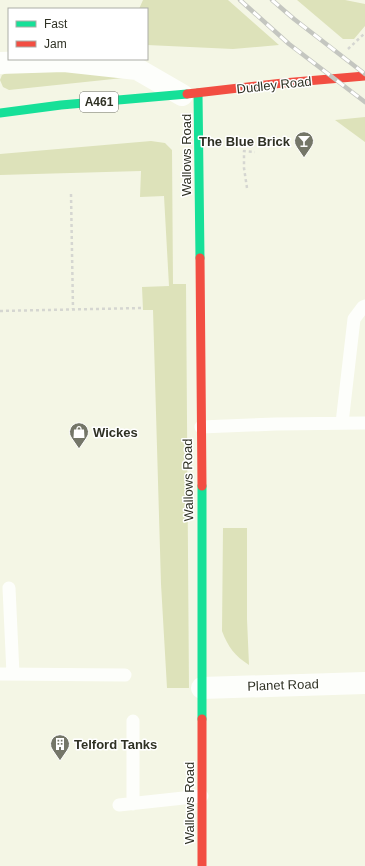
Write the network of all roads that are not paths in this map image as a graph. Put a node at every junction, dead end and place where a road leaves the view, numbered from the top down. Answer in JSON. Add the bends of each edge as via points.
{"nodes":[{"id":1,"x":0,"y":63,"type":"edge"},
{"id":2,"x":365,"y":76,"type":"edge"},
{"id":3,"x":190,"y":94,"type":"junction"},
{"id":4,"x":0,"y":112,"type":"edge"},
{"id":5,"x":365,"y":306,"type":"edge"},
{"id":6,"x":342,"y":423,"type":"junction"},
{"id":7,"x":365,"y":423,"type":"edge"},
{"id":8,"x":201,"y":427,"type":"junction"},
{"id":9,"x":9,"y":588,"type":"dead end"},
{"id":10,"x":0,"y":674,"type":"edge"},
{"id":11,"x":13,"y":674,"type":"junction"},
{"id":12,"x":124,"y":675,"type":"dead end"},
{"id":13,"x":365,"y":683,"type":"edge"},
{"id":14,"x":202,"y":688,"type":"junction"},
{"id":15,"x":133,"y":721,"type":"dead end"},
{"id":16,"x":202,"y":796,"type":"junction"},
{"id":17,"x":133,"y":804,"type":"junction"},
{"id":18,"x":119,"y":805,"type":"dead end"},
{"id":19,"x":202,"y":866,"type":"edge"}],
"edges":[{"from":1,"to":3,"type":"street","via":[[64,61],[137,69]]},
{"from":2,"to":3,"type":"street","name":"Dudley Road","number":"A461"},
{"from":3,"to":4,"type":"street","name":"Dudley Road","number":"A461"},
{"from":3,"to":8,"type":"street","name":"Wallows Road","via":[[199,109]]},
{"from":5,"to":6,"type":"lane","via":[[354,319]]},
{"from":6,"to":7,"type":"lane"},
{"from":6,"to":8,"type":"lane"},
{"from":8,"to":14,"type":"street","name":"Wallows Road"},
{"from":9,"to":11,"type":"lane"},
{"from":10,"to":11,"type":"lane"},
{"from":11,"to":12,"type":"lane"},
{"from":13,"to":14,"type":"street","name":"Planet Road"},
{"from":14,"to":16,"type":"street","name":"Wallows Road"},
{"from":15,"to":17,"type":"lane"},
{"from":16,"to":17,"type":"lane"},
{"from":16,"to":19,"type":"street","name":"Wallows Road"},
{"from":17,"to":18,"type":"lane"}]}
